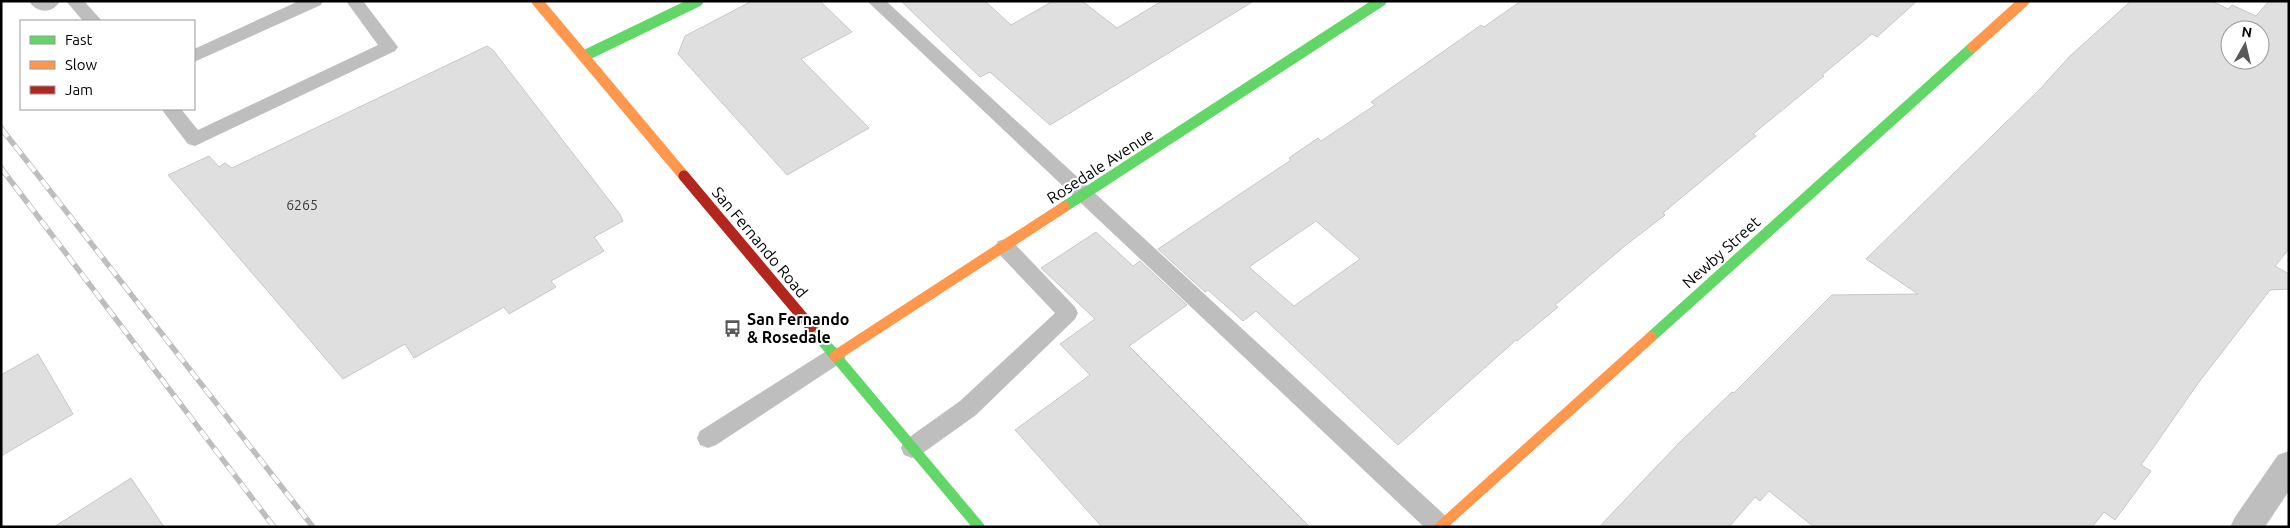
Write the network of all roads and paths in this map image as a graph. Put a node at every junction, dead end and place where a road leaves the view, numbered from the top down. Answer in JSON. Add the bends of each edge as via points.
{"nodes":[{"id":1,"x":37,"y":1,"type":"edge"},
{"id":2,"x":52,"y":1,"type":"edge"},
{"id":3,"x":74,"y":1,"type":"edge"},
{"id":4,"x":315,"y":1,"type":"edge"},
{"id":5,"x":354,"y":1,"type":"edge"},
{"id":6,"x":537,"y":1,"type":"edge"},
{"id":7,"x":875,"y":1,"type":"edge"},
{"id":8,"x":1381,"y":1,"type":"edge"},
{"id":9,"x":2024,"y":1,"type":"edge"},
{"id":10,"x":689,"y":3,"type":"edge"},
{"id":11,"x":92,"y":20,"type":"edge"},
{"id":12,"x":195,"y":56,"type":"edge"},
{"id":13,"x":584,"y":56,"type":"junction"},
{"id":14,"x":172,"y":110,"type":"edge"},
{"id":15,"x":1084,"y":196,"type":"junction"},
{"id":16,"x":1005,"y":247,"type":"junction"},
{"id":17,"x":835,"y":356,"type":"junction"},
{"id":18,"x":708,"y":438,"type":"dead end"},
{"id":19,"x":912,"y":448,"type":"junction"},
{"id":20,"x":2289,"y":465,"type":"edge"},
{"id":21,"x":979,"y":527,"type":"edge"},
{"id":22,"x":1440,"y":527,"type":"edge"},
{"id":23,"x":2246,"y":527,"type":"edge"}],
"edges":[{"from":1,"to":2,"type":"lane","via":[[41,6]]},
{"from":3,"to":11,"type":"lane"},
{"from":4,"to":12,"type":"lane"},
{"from":5,"to":14,"type":"lane","via":[[389,48],[195,139]]},
{"from":6,"to":13,"type":"street","name":"San Fernando Road"},
{"from":7,"to":15,"type":"lane"},
{"from":8,"to":15,"type":"street","name":"Rosedale Avenue"},
{"from":9,"to":22,"type":"street","name":"Newby Street"},
{"from":10,"to":13,"type":"street"},
{"from":13,"to":17,"type":"street","name":"San Fernando Road"},
{"from":15,"to":16,"type":"street","name":"Rosedale Avenue"},
{"from":15,"to":22,"type":"lane"},
{"from":16,"to":17,"type":"street","name":"Rosedale Avenue"},
{"from":16,"to":19,"type":"lane","via":[[1068,313],[968,408]]},
{"from":17,"to":18,"type":"lane"},
{"from":17,"to":19,"type":"street","name":"San Fernando Road"},
{"from":19,"to":21,"type":"street","name":"San Fernando Road"},
{"from":20,"to":23,"type":"street"}]}
